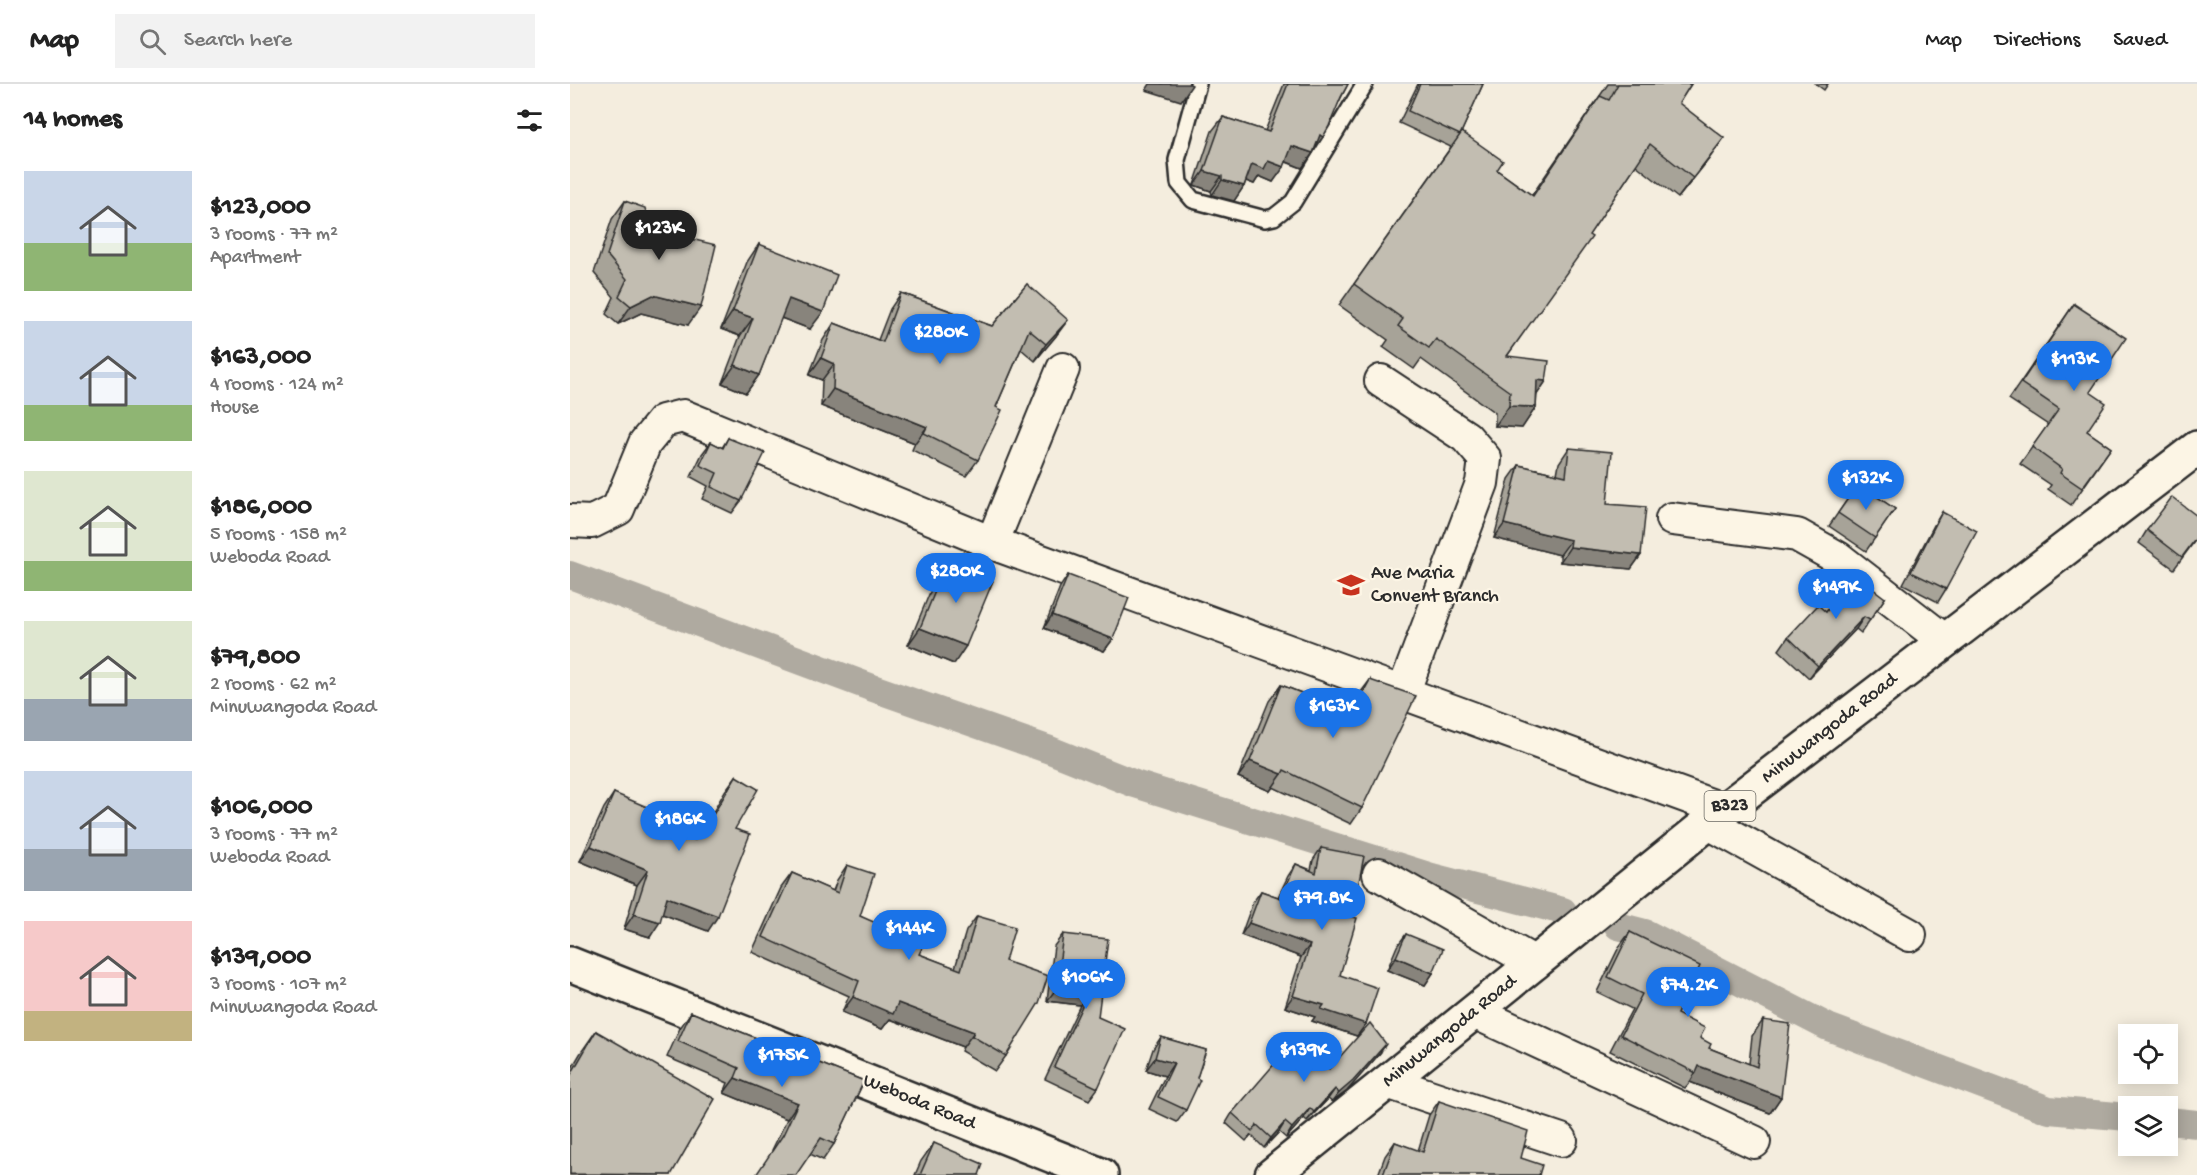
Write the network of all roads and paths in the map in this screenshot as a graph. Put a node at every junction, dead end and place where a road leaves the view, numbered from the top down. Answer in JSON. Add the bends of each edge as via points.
{"nodes":[{"id":1,"x":1198,"y":84,"type":"edge"},
{"id":2,"x":1365,"y":84,"type":"edge"},
{"id":3,"x":1064,"y":369,"type":"dead end"},
{"id":4,"x":1381,"y":381,"type":"dead end"},
{"id":5,"x":2197,"y":448,"type":"edge"},
{"id":6,"x":1672,"y":519,"type":"dead end"},
{"id":7,"x":570,"y":521,"type":"edge"},
{"id":8,"x":992,"y":543,"type":"junction"},
{"id":9,"x":1945,"y":641,"type":"junction"},
{"id":10,"x":1403,"y":693,"type":"junction"},
{"id":11,"x":1717,"y":817,"type":"junction"},
{"id":12,"x":1380,"y":874,"type":"dead end"},
{"id":13,"x":1910,"y":935,"type":"dead end"},
{"id":14,"x":1535,"y":963,"type":"junction"},
{"id":15,"x":570,"y":964,"type":"edge"},
{"id":16,"x":1474,"y":1012,"type":"junction"},
{"id":17,"x":1387,"y":1082,"type":"junction"},
{"id":18,"x":1561,"y":1140,"type":"dead end"},
{"id":19,"x":1754,"y":1142,"type":"dead end"},
{"id":20,"x":1101,"y":1175,"type":"edge"},
{"id":21,"x":1272,"y":1175,"type":"edge"}],
"edges":[{"from":1,"to":2,"type":"lane","via":[[1177,160],[1179,183],[1193,201],[1264,219],[1274,217],[1293,202]]},
{"from":3,"to":8,"type":"street"},
{"from":4,"to":10,"type":"street","via":[[1466,437],[1485,459],[1482,483]]},
{"from":5,"to":9,"type":"main road","name":"Minuwangoda Road","number":"B323"},
{"from":6,"to":9,"type":"street","via":[[1797,535],[1838,558]]},
{"from":7,"to":8,"type":"street","via":[[592,522],[618,509],[645,443],[663,421],[683,416]]},
{"from":8,"to":10,"type":"street"},
{"from":9,"to":11,"type":"main road","name":"Minuwangoda Road","number":"B323"},
{"from":10,"to":11,"type":"street"},
{"from":11,"to":13,"type":"street"},
{"from":11,"to":14,"type":"main road","name":"Minuwangoda Road","number":"B323"},
{"from":12,"to":14,"type":"street"},
{"from":14,"to":16,"type":"main road","name":"Minuwangoda Road","number":"B323"},
{"from":15,"to":20,"type":"main road","name":"Weboda Road"},
{"from":16,"to":17,"type":"main road","name":"Minuwangoda Road","number":"B323"},
{"from":16,"to":19,"type":"street"},
{"from":17,"to":18,"type":"street"},
{"from":17,"to":21,"type":"main road","name":"Minuwangoda Road","number":"B323"}]}
